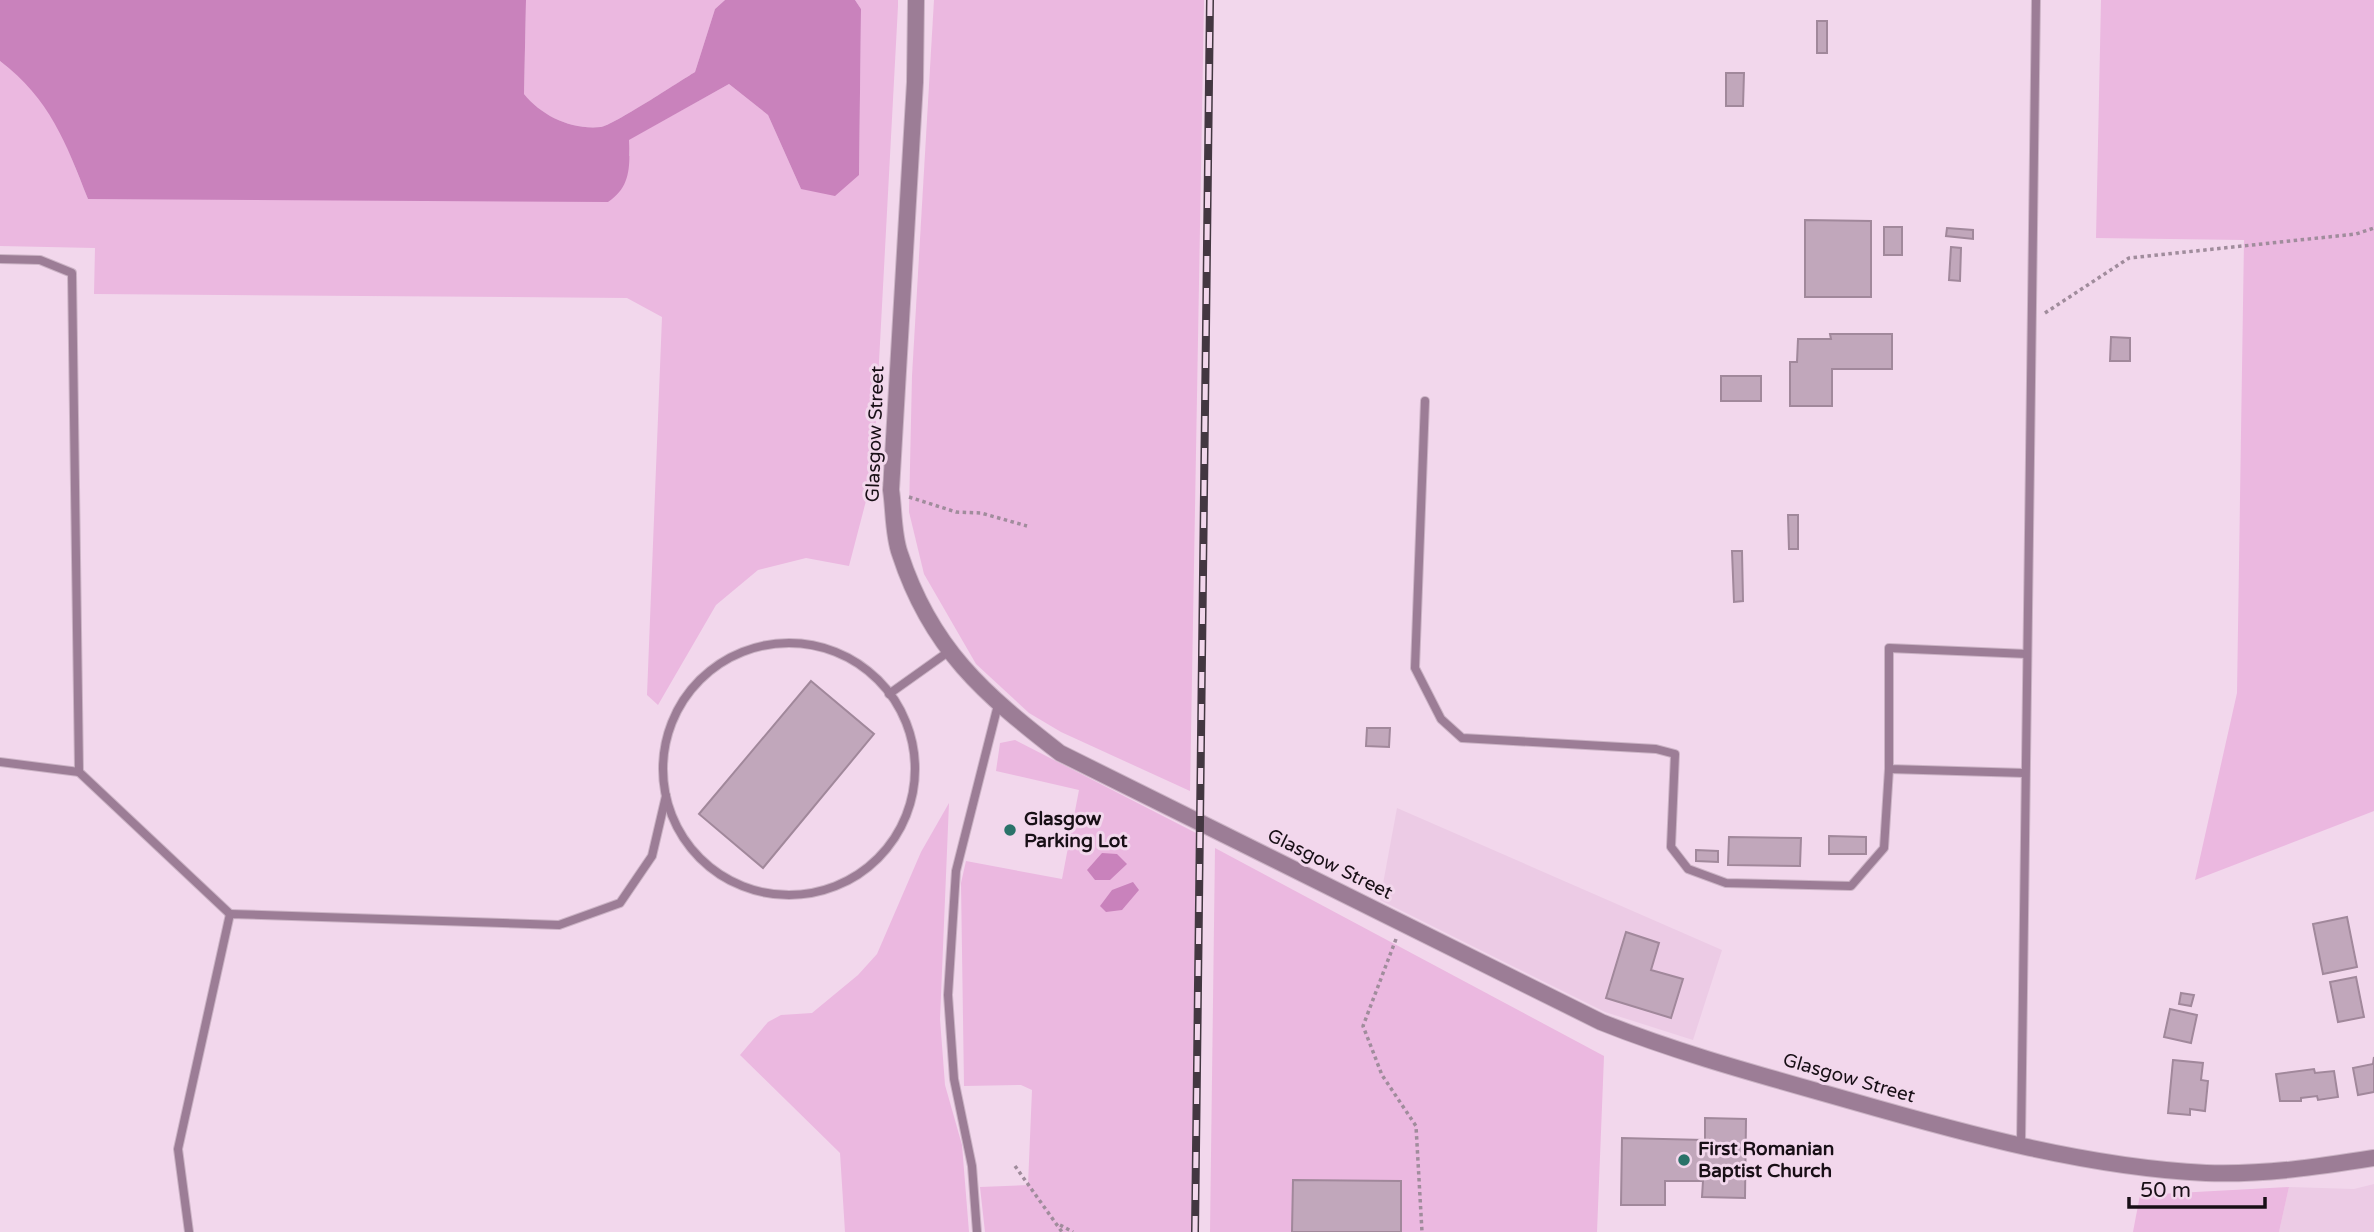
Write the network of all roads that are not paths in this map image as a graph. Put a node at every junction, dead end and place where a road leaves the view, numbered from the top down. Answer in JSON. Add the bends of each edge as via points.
{"nodes":[{"id":1,"x":916,"y":0,"type":"edge"},
{"id":2,"x":2036,"y":0,"type":"edge"},
{"id":3,"x":0,"y":259,"type":"edge"},
{"id":4,"x":1425,"y":401,"type":"dead end"},
{"id":5,"x":948,"y":652,"type":"junction"},
{"id":6,"x":2027,"y":654,"type":"junction"},
{"id":7,"x":889,"y":694,"type":"junction"},
{"id":8,"x":998,"y":705,"type":"junction"},
{"id":9,"x":0,"y":762,"type":"edge"},
{"id":10,"x":1889,"y":769,"type":"junction"},
{"id":11,"x":79,"y":772,"type":"junction"},
{"id":12,"x":2025,"y":773,"type":"junction"},
{"id":13,"x":666,"y":796,"type":"junction"},
{"id":14,"x":230,"y":914,"type":"junction"},
{"id":15,"x":2021,"y":1144,"type":"junction"},
{"id":16,"x":2374,"y":1158,"type":"edge"},
{"id":17,"x":189,"y":1232,"type":"edge"},
{"id":18,"x":977,"y":1232,"type":"edge"}],
"edges":[{"from":1,"to":5,"type":"street","name":"Glasgow Street","via":[[891,490],[899,552]]},
{"from":2,"to":6,"type":"lane"},
{"from":3,"to":11,"type":"lane","via":[[40,260],[72,274]]},
{"from":4,"to":10,"type":"lane","via":[[1415,668],[1441,719],[1462,738],[1656,749],[1675,754],[1671,848],[1688,869],[1726,883],[1851,886],[1884,848]]},
{"from":5,"to":7,"type":"lane"},
{"from":5,"to":8,"type":"street","name":"Glasgow Street"},
{"from":6,"to":10,"type":"lane","via":[[1889,648]]},
{"from":6,"to":12,"type":"lane"},
{"from":7,"to":13,"type":"lane","via":[[880,680],[844,654],[802,642],[758,645],[718,663],[687,693],[667,732],[662,776]]},
{"from":7,"to":13,"type":"lane","via":[[904,716],[915,754],[913,794],[899,831],[875,863],[841,885],[803,895],[763,894],[726,880],[694,855],[671,818]]},
{"from":8,"to":15,"type":"street","name":"Glasgow Street","via":[[1060,753],[1601,1022],[1670,1050],[1940,1126]]},
{"from":8,"to":18,"type":"lane","via":[[956,871],[948,995],[954,1079],[972,1167]]},
{"from":9,"to":11,"type":"lane"},
{"from":10,"to":12,"type":"lane"},
{"from":11,"to":14,"type":"lane"},
{"from":12,"to":15,"type":"lane"},
{"from":13,"to":14,"type":"lane","via":[[652,856],[620,903],[559,925]]},
{"from":14,"to":17,"type":"lane","via":[[178,1149]]},
{"from":15,"to":16,"type":"street","name":"Glasgow Street","via":[[2090,1159],[2205,1173],[2294,1171]]}]}
